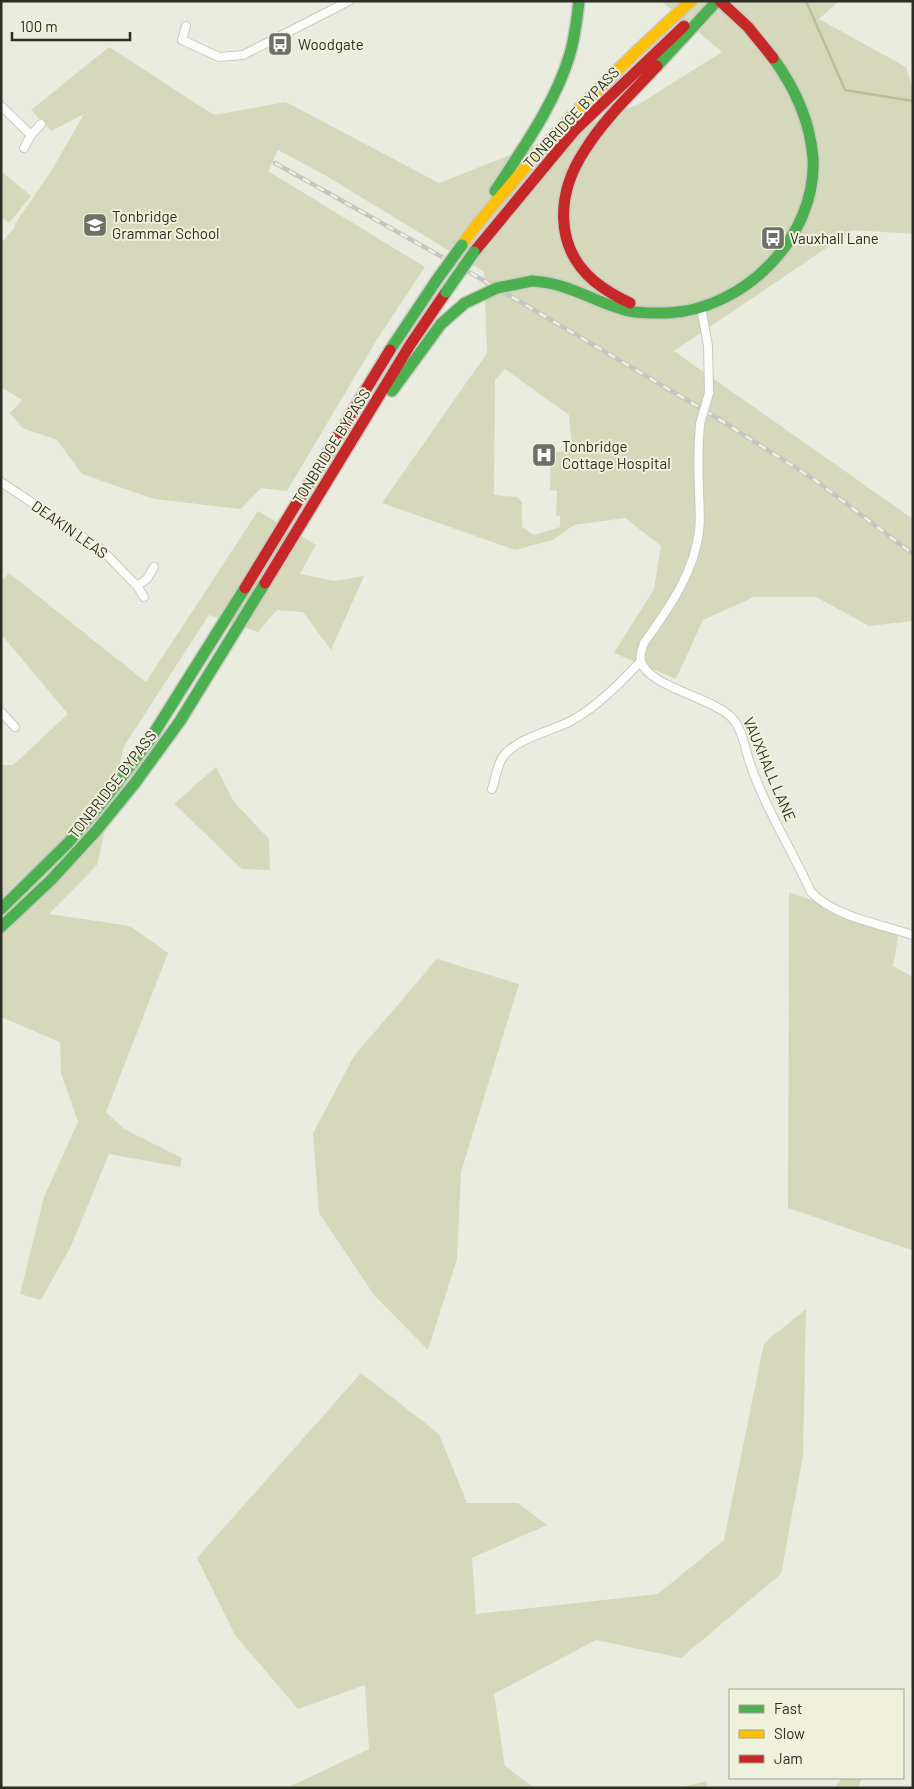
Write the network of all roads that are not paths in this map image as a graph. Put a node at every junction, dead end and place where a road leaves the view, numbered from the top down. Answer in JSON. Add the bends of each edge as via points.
{"nodes":[{"id":1,"x":349,"y":1,"type":"edge"},
{"id":2,"x":579,"y":1,"type":"edge"},
{"id":3,"x":691,"y":1,"type":"edge"},
{"id":4,"x":713,"y":1,"type":"edge"},
{"id":5,"x":719,"y":1,"type":"edge"},
{"id":6,"x":692,"y":24,"type":"junction"},
{"id":7,"x":186,"y":26,"type":"dead end"},
{"id":8,"x":1,"y":106,"type":"edge"},
{"id":9,"x":41,"y":124,"type":"dead end"},
{"id":10,"x":31,"y":135,"type":"junction"},
{"id":11,"x":24,"y":148,"type":"dead end"},
{"id":12,"x":463,"y":243,"type":"junction"},
{"id":13,"x":701,"y":307,"type":"junction"},
{"id":14,"x":654,"y":312,"type":"junction"},
{"id":15,"x":1,"y":482,"type":"edge"},
{"id":16,"x":310,"y":508,"type":"junction"},
{"id":17,"x":154,"y":567,"type":"dead end"},
{"id":18,"x":137,"y":586,"type":"junction"},
{"id":19,"x":144,"y":597,"type":"dead end"},
{"id":20,"x":641,"y":661,"type":"junction"},
{"id":21,"x":1,"y":712,"type":"edge"},
{"id":22,"x":16,"y":727,"type":"dead end"},
{"id":23,"x":492,"y":789,"type":"dead end"},
{"id":24,"x":1,"y":908,"type":"edge"},
{"id":25,"x":1,"y":927,"type":"edge"},
{"id":26,"x":913,"y":935,"type":"edge"}],
"edges":[{"from":1,"to":7,"type":"street","via":[[243,55],[219,57],[188,44],[182,40]]},
{"from":2,"to":12,"type":"highway","via":[[575,35],[552,98]]},
{"from":3,"to":12,"type":"highway","name":"TONBRIDGE BYPASS","via":[[568,119]]},
{"from":4,"to":6,"type":"highway","name":"TONBRIDGE BYPASS"},
{"from":5,"to":6,"type":"highway"},
{"from":5,"to":13,"type":"highway","via":[[740,19],[768,52],[793,89],[808,126],[812,182],[803,216],[787,246],[774,261],[732,295]]},
{"from":6,"to":14,"type":"highway","via":[[592,139],[574,168],[564,200],[565,232],[583,271],[616,297]]},
{"from":6,"to":16,"type":"highway","name":"TONBRIDGE BYPASS","bridge":true,"via":[[660,47],[576,130],[474,252],[410,345]]},
{"from":8,"to":10,"type":"street"},
{"from":9,"to":10,"type":"street"},
{"from":10,"to":11,"type":"street"},
{"from":12,"to":24,"type":"highway","name":"TONBRIDGE BYPASS","bridge":true,"via":[[399,336],[149,741],[68,843]]},
{"from":13,"to":14,"type":"highway"},
{"from":13,"to":20,"type":"street","bridge":true,"via":[[708,346],[709,394],[700,424],[700,529],[678,592],[644,643]]},
{"from":14,"to":16,"type":"highway","bridge":true,"via":[[627,310],[564,285],[532,281],[488,290],[465,303],[430,338]]},
{"from":15,"to":18,"type":"street","name":"DEAKIN LEAS","via":[[101,549]]},
{"from":16,"to":25,"type":"highway","name":"TONBRIDGE BYPASS","via":[[199,691],[159,750],[77,852]]},
{"from":17,"to":18,"type":"street","via":[[147,579]]},
{"from":18,"to":19,"type":"street","name":"DEAKIN LEAS"},
{"from":20,"to":23,"type":"street","via":[[617,686],[571,721],[508,751]]},
{"from":20,"to":26,"type":"street","name":"VAUXHALL LANE","via":[[645,670],[656,679],[696,696],[736,722],[766,804],[811,892],[848,915]]},
{"from":21,"to":22,"type":"street"}]}
